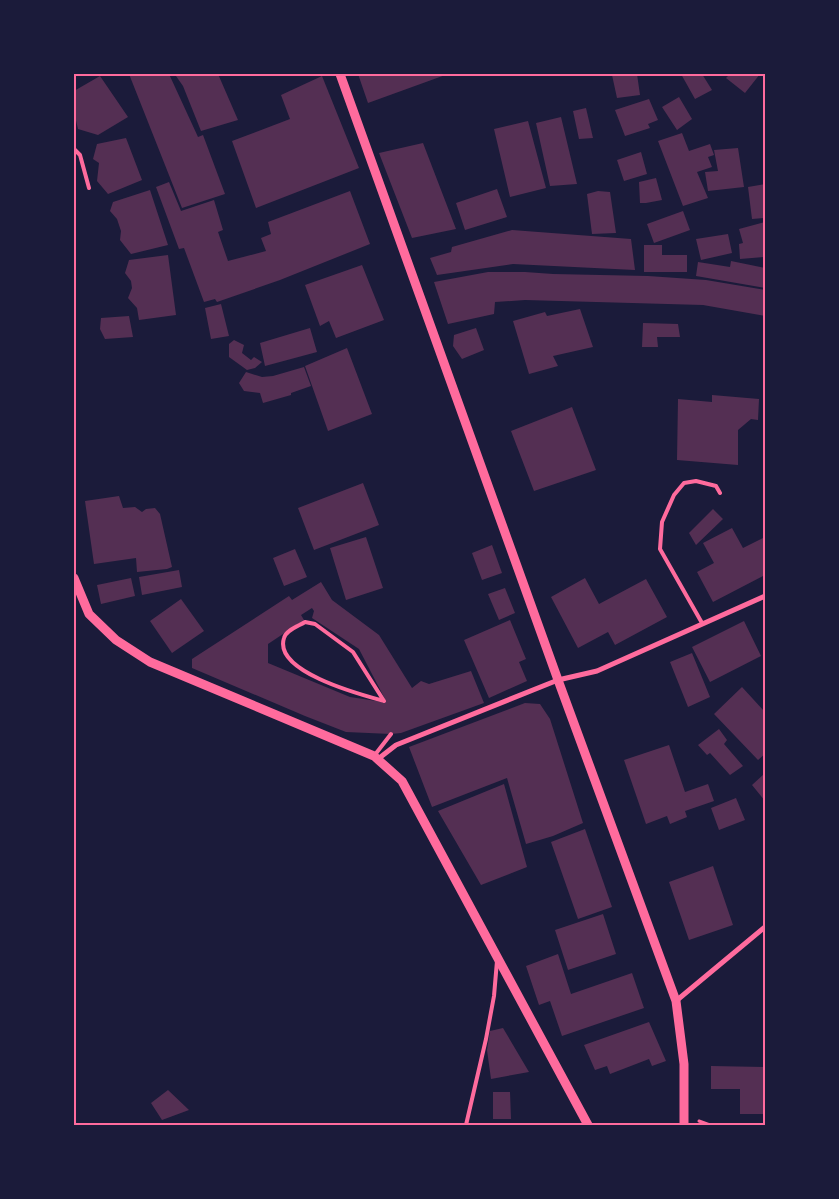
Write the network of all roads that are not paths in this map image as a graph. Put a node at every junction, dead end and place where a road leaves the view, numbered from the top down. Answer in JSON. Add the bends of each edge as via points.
{"nodes":[{"id":1,"x":340,"y":74,"type":"edge"},
{"id":2,"x":74,"y":149,"type":"edge"},
{"id":3,"x":89,"y":188,"type":"dead end"},
{"id":4,"x":720,"y":493,"type":"dead end"},
{"id":5,"x":74,"y":578,"type":"edge"},
{"id":6,"x":765,"y":596,"type":"edge"},
{"id":7,"x":702,"y":623,"type":"junction"},
{"id":8,"x":558,"y":680,"type":"junction"},
{"id":9,"x":383,"y":701,"type":"joint"},
{"id":10,"x":391,"y":734,"type":"dead end"},
{"id":11,"x":376,"y":757,"type":"junction"},
{"id":12,"x":765,"y":926,"type":"edge"},
{"id":13,"x":498,"y":959,"type":"junction"},
{"id":14,"x":676,"y":1001,"type":"junction"},
{"id":15,"x":466,"y":1125,"type":"edge"},
{"id":16,"x":588,"y":1125,"type":"edge"},
{"id":17,"x":684,"y":1125,"type":"edge"}],
"edges":[{"from":1,"to":8,"type":"street"},
{"from":2,"to":3,"type":"lane","via":[[80,154]]},
{"from":4,"to":7,"type":"lane","via":[[716,486],[696,481],[684,483],[674,495],[662,522],[660,549]]},
{"from":5,"to":11,"type":"street","via":[[89,614],[116,640],[150,662]]},
{"from":6,"to":7,"type":"street"},
{"from":7,"to":8,"type":"street","via":[[597,671]]},
{"from":8,"to":11,"type":"street","via":[[396,745]]},
{"from":8,"to":14,"type":"street"},
{"from":9,"to":9,"type":"lane","via":[[353,652],[315,624],[305,622],[284,637],[284,650],[304,671]]},
{"from":10,"to":11,"type":"lane"},
{"from":11,"to":13,"type":"street","via":[[402,781]]},
{"from":12,"to":14,"type":"street"},
{"from":13,"to":15,"type":"lane","via":[[486,1039]]},
{"from":13,"to":16,"type":"street"},
{"from":14,"to":17,"type":"street","via":[[684,1064]]}]}
